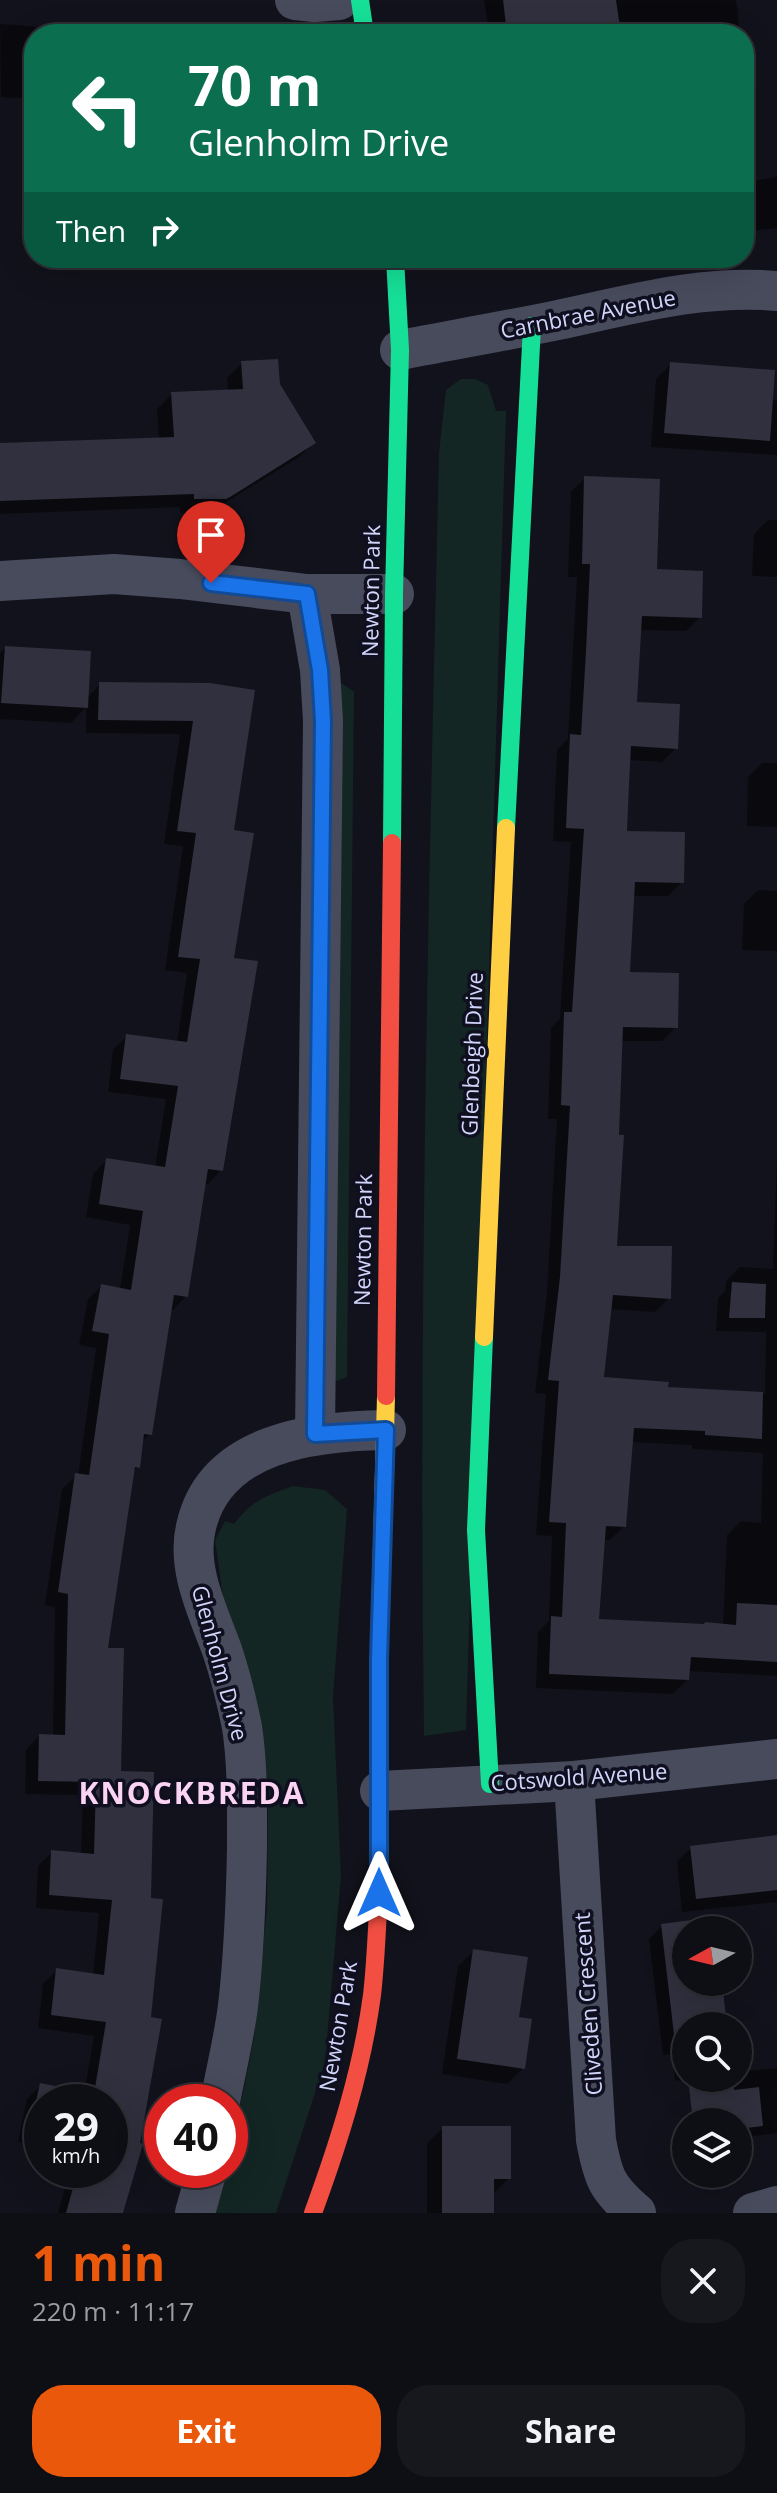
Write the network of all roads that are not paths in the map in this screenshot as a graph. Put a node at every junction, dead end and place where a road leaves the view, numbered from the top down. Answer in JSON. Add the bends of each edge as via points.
{"nodes":[{"id":1,"x":295,"y":0,"type":"edge"},
{"id":2,"x":339,"y":0,"type":"edge"},
{"id":3,"x":360,"y":0,"type":"edge"},
{"id":4,"x":364,"y":24,"type":"edge"},
{"id":5,"x":396,"y":268,"type":"edge"},
{"id":6,"x":777,"y":291,"type":"edge"},
{"id":7,"x":532,"y":326,"type":"junction"},
{"id":8,"x":400,"y":350,"type":"junction"},
{"id":9,"x":0,"y":581,"type":"edge"},
{"id":10,"x":307,"y":594,"type":"junction"},
{"id":11,"x":394,"y":594,"type":"junction"},
{"id":12,"x":386,"y":1430,"type":"junction"},
{"id":13,"x":315,"y":1434,"type":"junction"},
{"id":14,"x":777,"y":1759,"type":"edge"},
{"id":15,"x":574,"y":1781,"type":"junction"},
{"id":16,"x":490,"y":1784,"type":"junction"},
{"id":17,"x":380,"y":1791,"type":"junction"},
{"id":18,"x":223,"y":2084,"type":"edge"},
{"id":19,"x":202,"y":2188,"type":"edge"},
{"id":20,"x":777,"y":2206,"type":"edge"},
{"id":21,"x":195,"y":2213,"type":"edge"},
{"id":22,"x":313,"y":2213,"type":"edge"},
{"id":23,"x":636,"y":2213,"type":"edge"},
{"id":24,"x":753,"y":2213,"type":"edge"}],
"edges":[{"from":1,"to":2,"type":"street"},
{"from":3,"to":4,"type":"street"},
{"from":5,"to":8,"type":"street","name":"Newton Park"},
{"from":6,"to":7,"type":"street","name":"Carnbrae Avenue","via":[[707,291]]},
{"from":7,"to":8,"type":"street","name":"Carnbrae Avenue"},
{"from":7,"to":16,"type":"street","name":"Glenbeigh Drive","via":[[476,1530]]},
{"from":8,"to":11,"type":"street","name":"Newton Park"},
{"from":9,"to":10,"type":"street","via":[[114,574]]},
{"from":10,"to":11,"type":"street"},
{"from":10,"to":13,"type":"street","via":[[323,721]]},
{"from":11,"to":12,"type":"street","name":"Newton Park"},
{"from":12,"to":13,"type":"street","name":"Glenholm Drive"},
{"from":12,"to":17,"type":"street","name":"Newton Park"},
{"from":13,"to":18,"type":"street","name":"Glenholm Drive","via":[[273,1445],[221,1478],[196,1527],[193,1558],[242,1727],[248,1796],[238,2009]]},
{"from":14,"to":15,"type":"street","name":"Cotswold Avenue"},
{"from":15,"to":16,"type":"street","name":"Cotswold Avenue"},
{"from":15,"to":23,"type":"street","name":"Cliveden Crescent","via":[[596,2140],[613,2192]]},
{"from":16,"to":17,"type":"street","name":"Cotswold Avenue"},
{"from":17,"to":22,"type":"street","name":"Newton Park","via":[[372,1994],[338,2146]]},
{"from":19,"to":21,"type":"street"},
{"from":20,"to":24,"type":"street"}]}
